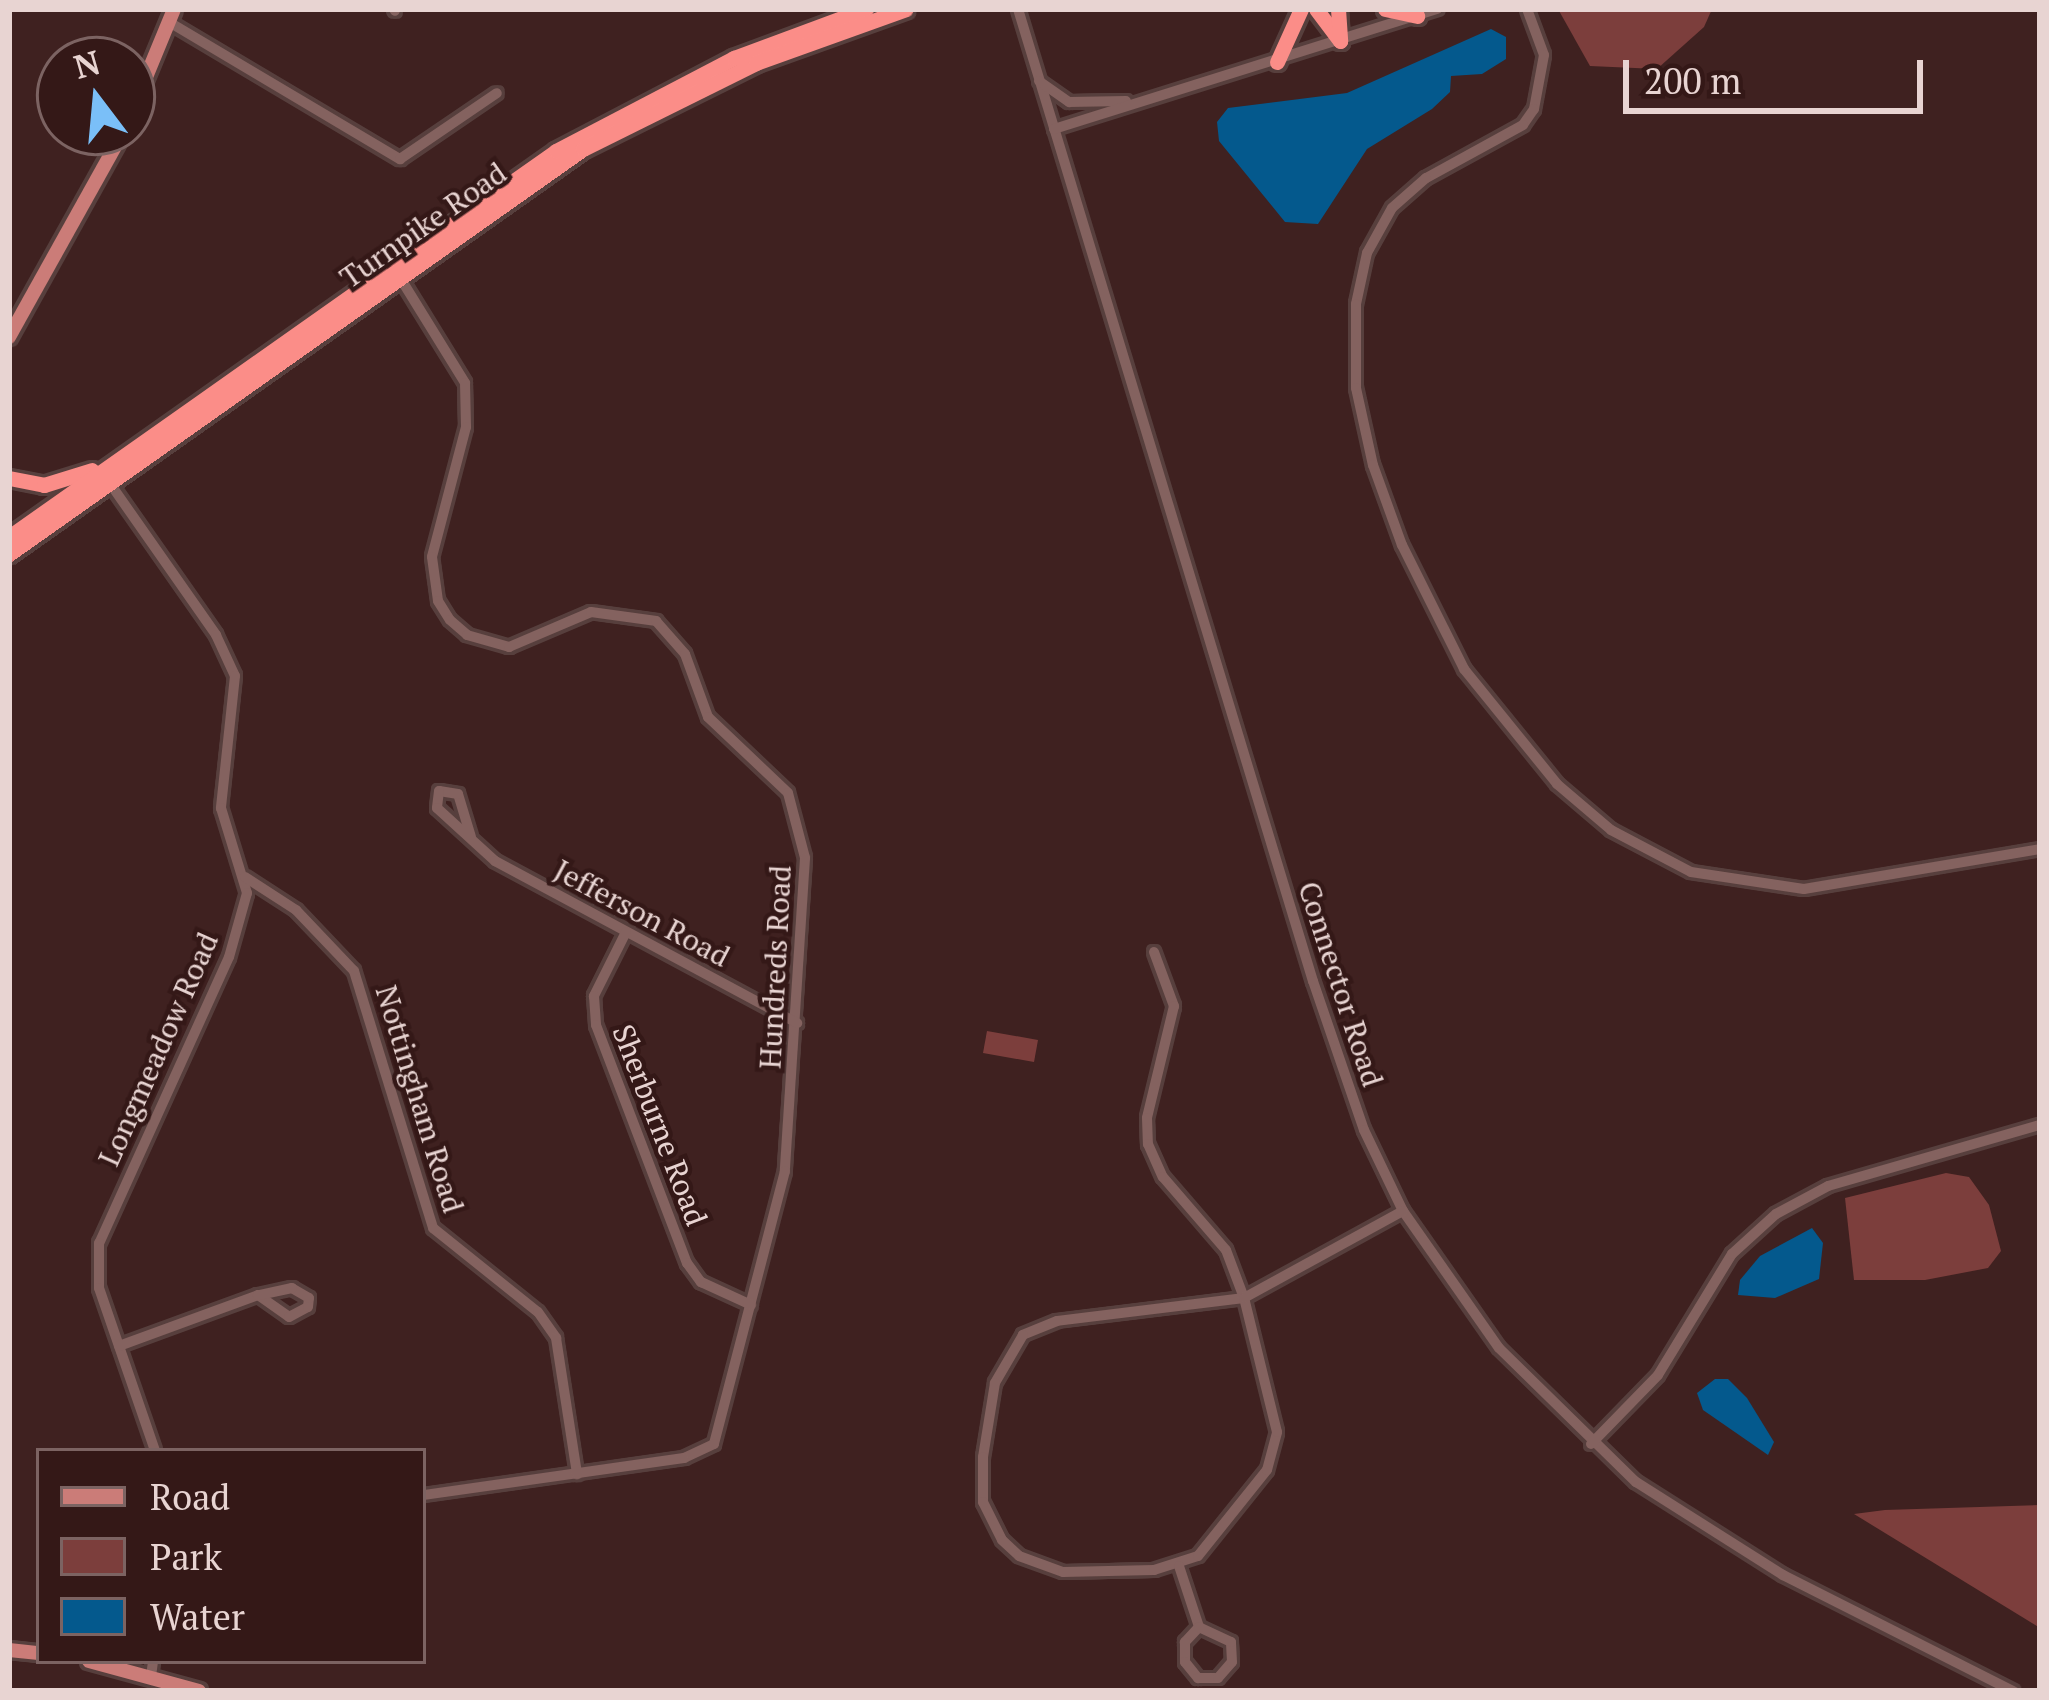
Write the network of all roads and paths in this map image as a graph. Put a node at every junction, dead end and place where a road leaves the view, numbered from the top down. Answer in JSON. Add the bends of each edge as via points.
{"nodes":[{"id":1,"x":866,"y":9,"type":"edge"},
{"id":2,"x":906,"y":9,"type":"edge"},
{"id":3,"x":1301,"y":9,"type":"edge"},
{"id":4,"x":1316,"y":9,"type":"edge"},
{"id":5,"x":1339,"y":9,"type":"edge"},
{"id":6,"x":1385,"y":9,"type":"edge"},
{"id":7,"x":1438,"y":9,"type":"edge"},
{"id":8,"x":1527,"y":9,"type":"edge"},
{"id":9,"x":1019,"y":12,"type":"edge"},
{"id":10,"x":172,"y":15,"type":"edge"},
{"id":11,"x":1417,"y":16,"type":"junction"},
{"id":12,"x":1340,"y":41,"type":"junction"},
{"id":13,"x":156,"y":53,"type":"edge"},
{"id":14,"x":1277,"y":62,"type":"junction"},
{"id":15,"x":1040,"y":81,"type":"junction"},
{"id":16,"x":497,"y":94,"type":"dead end"},
{"id":17,"x":1153,"y":98,"type":"junction"},
{"id":18,"x":1054,"y":129,"type":"junction"},
{"id":19,"x":110,"y":156,"type":"edge"},
{"id":20,"x":398,"y":275,"type":"junction"},
{"id":21,"x":9,"y":337,"type":"edge"},
{"id":22,"x":117,"y":460,"type":"junction"},
{"id":23,"x":9,"y":478,"type":"edge"},
{"id":24,"x":109,"y":482,"type":"junction"},
{"id":25,"x":9,"y":537,"type":"edge"},
{"id":26,"x":9,"y":554,"type":"edge"},
{"id":27,"x":471,"y":837,"type":"dead end"},
{"id":28,"x":2040,"y":848,"type":"edge"},
{"id":29,"x":245,"y":877,"type":"junction"},
{"id":30,"x":626,"y":932,"type":"junction"},
{"id":31,"x":1154,"y":952,"type":"dead end"},
{"id":32,"x":796,"y":1023,"type":"junction"},
{"id":33,"x":2040,"y":1125,"type":"edge"},
{"id":34,"x":1403,"y":1211,"type":"junction"},
{"id":35,"x":258,"y":1295,"type":"dead end"},
{"id":36,"x":1244,"y":1298,"type":"junction"},
{"id":37,"x":751,"y":1305,"type":"junction"},
{"id":38,"x":119,"y":1346,"type":"junction"},
{"id":39,"x":1591,"y":1444,"type":"junction"},
{"id":40,"x":153,"y":1448,"type":"edge"},
{"id":41,"x":578,"y":1474,"type":"junction"},
{"id":42,"x":426,"y":1495,"type":"edge"},
{"id":43,"x":1179,"y":1566,"type":"junction"},
{"id":44,"x":1199,"y":1627,"type":"junction"},
{"id":45,"x":116,"y":1664,"type":"edge"},
{"id":46,"x":152,"y":1668,"type":"edge"},
{"id":47,"x":199,"y":1691,"type":"edge"},
{"id":48,"x":2013,"y":1691,"type":"edge"}],
"edges":[{"from":1,"to":22,"type":"highway","name":"Turnpike Road","via":[[716,66],[556,151]]},
{"from":2,"to":20,"type":"highway","name":"Turnpike Road","via":[[805,43],[640,118]]},
{"from":3,"to":14,"type":"highway"},
{"from":4,"to":12,"type":"highway"},
{"from":5,"to":12,"type":"highway"},
{"from":6,"to":11,"type":"highway"},
{"from":7,"to":11,"type":"street"},
{"from":8,"to":28,"type":"street","via":[[1544,55],[1534,109],[1523,124],[1426,178],[1392,208],[1367,253],[1356,304],[1356,388],[1373,465],[1464,669],[1557,784],[1611,830],[1691,872],[1804,889]]},
{"from":9,"to":15,"type":"street","name":"Connector Road"},
{"from":10,"to":13,"type":"main road"},
{"from":10,"to":16,"type":"street","via":[[400,159]]},
{"from":11,"to":12,"type":"street"},
{"from":12,"to":14,"type":"street"},
{"from":14,"to":17,"type":"street"},
{"from":15,"to":17,"type":"street","via":[[1089,106]]},
{"from":15,"to":18,"type":"street","name":"Connector Road"},
{"from":17,"to":18,"type":"street"},
{"from":18,"to":34,"type":"street","name":"Connector Road","via":[[1313,982],[1364,1130]]},
{"from":19,"to":21,"type":"main road"},
{"from":20,"to":24,"type":"highway","name":"Turnpike Road"},
{"from":20,"to":32,"type":"street","name":"Hundreds Road","via":[[457,362],[469,405],[432,557],[438,601],[467,634],[509,646],[613,610],[656,621],[673,635],[707,717],[775,776],[797,814],[805,858]]},
{"from":22,"to":23,"type":"highway","via":[[60,483]]},
{"from":22,"to":25,"type":"highway","name":"Turnpike Road"},
{"from":24,"to":26,"type":"highway","name":"Turnpike Road"},
{"from":24,"to":29,"type":"street","name":"Longmeadow Road","via":[[227,655],[237,698],[221,808]]},
{"from":27,"to":30,"type":"street","name":"Jefferson Road","via":[[495,861]]},
{"from":29,"to":38,"type":"street","name":"Longmeadow Road","via":[[244,915],[229,957],[99,1243],[99,1288]]},
{"from":29,"to":41,"type":"street","name":"Nottingham Road","via":[[296,910],[354,971],[433,1228],[538,1312],[556,1338]]},
{"from":30,"to":32,"type":"street","name":"Jefferson Road"},
{"from":30,"to":37,"type":"street","name":"Sherburne Road","via":[[594,996],[596,1024],[687,1263],[701,1282]]},
{"from":31,"to":36,"type":"street","via":[[1174,1006],[1148,1144],[1163,1177],[1226,1250]]},
{"from":32,"to":37,"type":"street","name":"Hundreds Road","via":[[785,1171]]},
{"from":33,"to":39,"type":"street","via":[[1828,1186],[1776,1214],[1732,1254],[1658,1375]]},
{"from":34,"to":36,"type":"street"},
{"from":34,"to":39,"type":"street","name":"Connector Road","via":[[1478,1322]]},
{"from":35,"to":38,"type":"street"},
{"from":36,"to":43,"type":"street","via":[[1275,1412],[1274,1451],[1214,1542]]},
{"from":36,"to":43,"type":"street","via":[[1040,1326],[1007,1353],[994,1383],[981,1483],[1002,1540],[1018,1556],[1064,1571]]},
{"from":37,"to":41,"type":"street","name":"Hundreds Road","via":[[714,1444],[684,1458]]},
{"from":38,"to":40,"type":"street","name":"Longmeadow Road"},
{"from":39,"to":48,"type":"street","name":"Connector Road","via":[[1726,1543]]},
{"from":41,"to":42,"type":"street","name":"Hundreds Road"},
{"from":43,"to":44,"type":"street"},
{"from":44,"to":44,"type":"street","via":[[1185,1642],[1185,1662],[1198,1678],[1218,1678],[1232,1662],[1231,1642]]},
{"from":45,"to":46,"type":"main road"},
{"from":46,"to":47,"type":"main road"}]}
